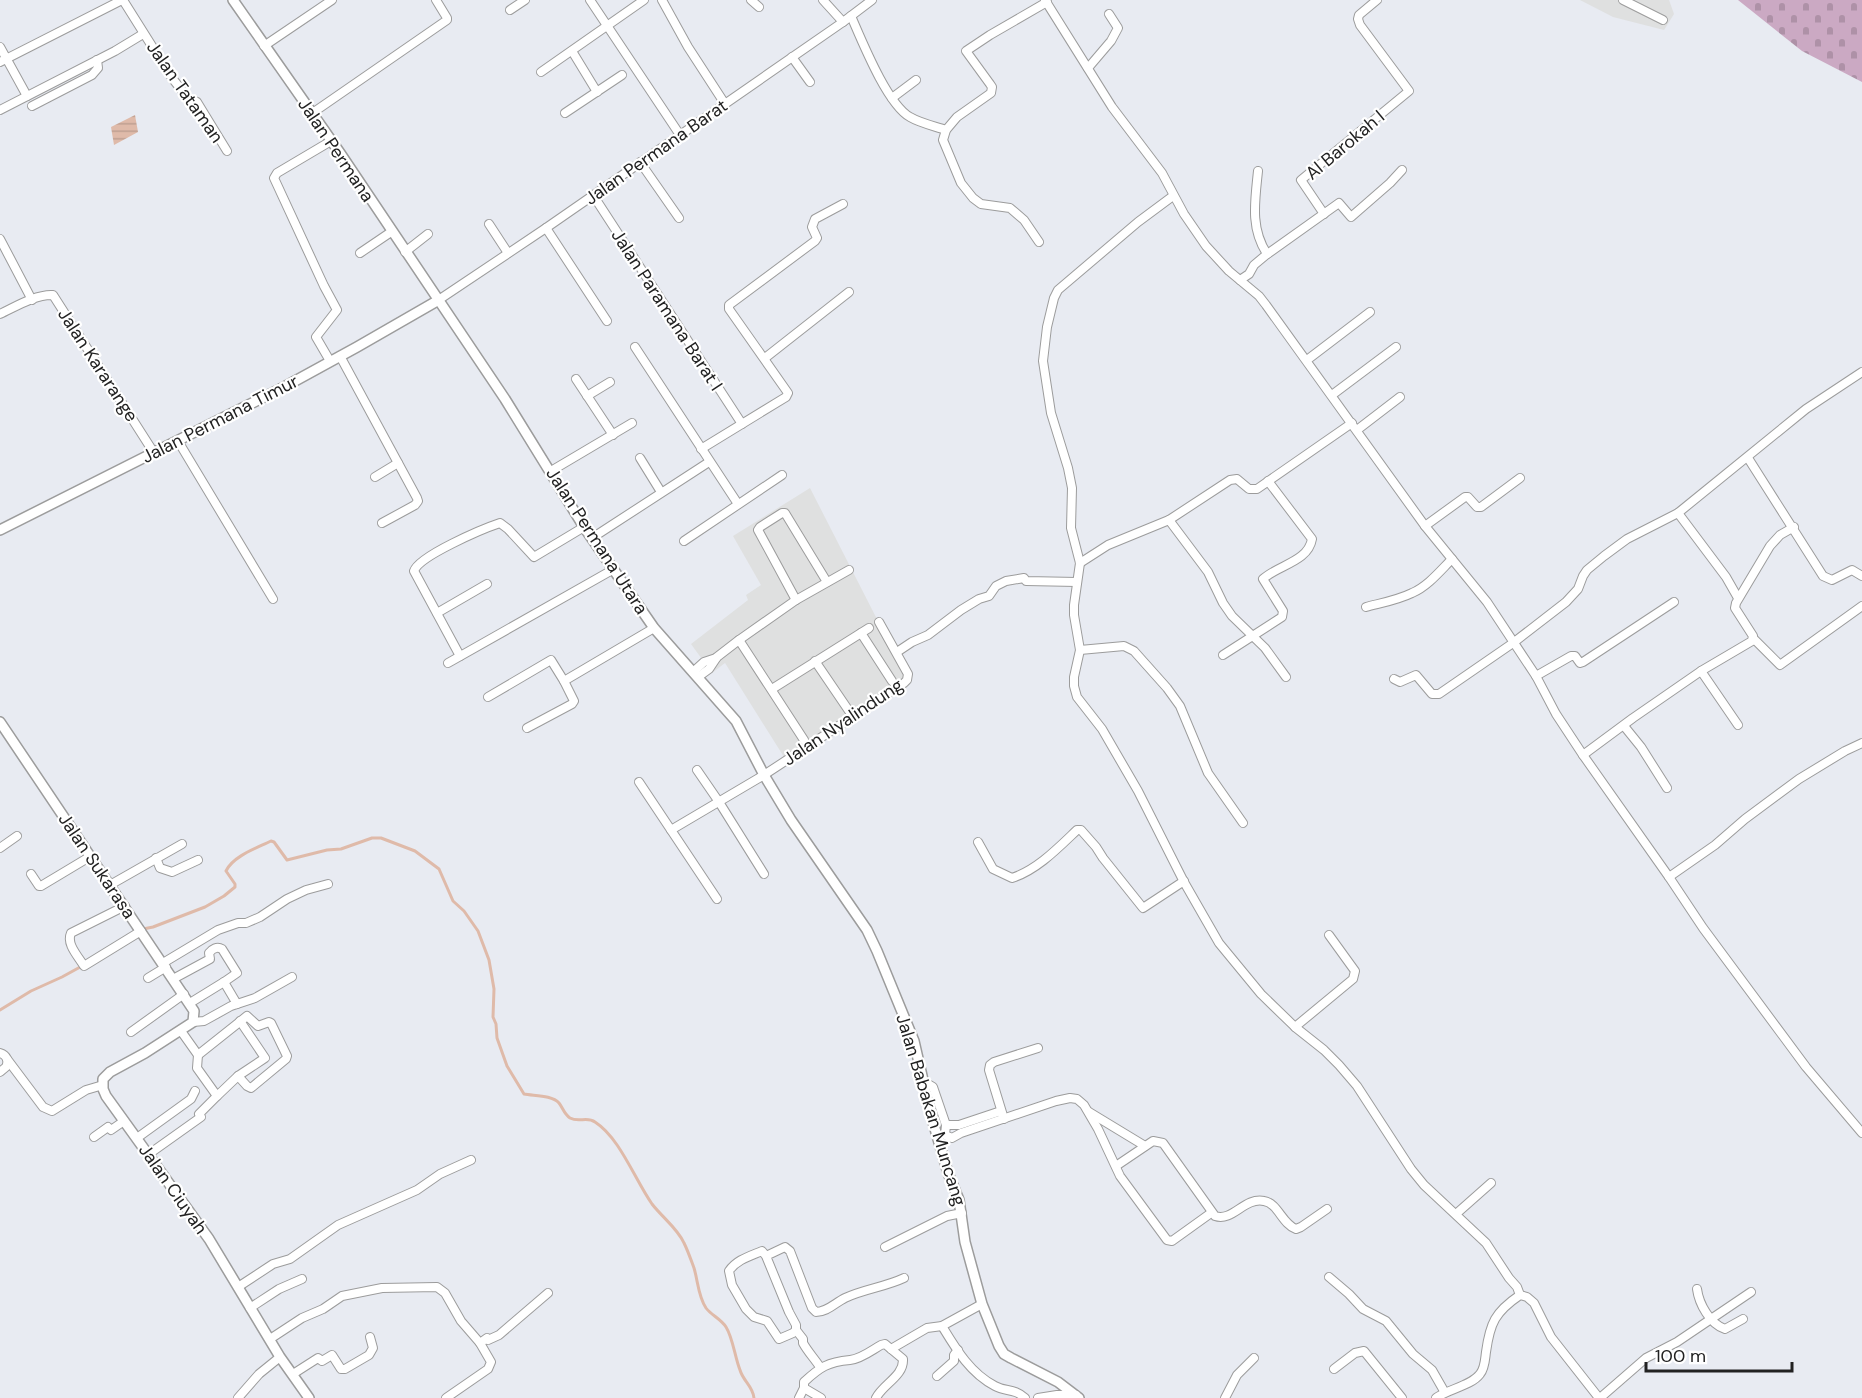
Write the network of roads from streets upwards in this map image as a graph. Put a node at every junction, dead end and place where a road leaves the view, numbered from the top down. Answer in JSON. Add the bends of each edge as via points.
{"nodes":[{"id":1,"x":122,"y":0,"type":"edge"},
{"id":2,"x":233,"y":0,"type":"edge"},
{"id":3,"x":332,"y":0,"type":"edge"},
{"id":4,"x":436,"y":0,"type":"edge"},
{"id":5,"x":525,"y":0,"type":"edge"},
{"id":6,"x":590,"y":0,"type":"edge"},
{"id":7,"x":644,"y":0,"type":"edge"},
{"id":8,"x":662,"y":0,"type":"edge"},
{"id":9,"x":751,"y":0,"type":"edge"},
{"id":10,"x":823,"y":0,"type":"edge"},
{"id":11,"x":872,"y":0,"type":"edge"},
{"id":12,"x":1377,"y":0,"type":"edge"},
{"id":13,"x":1623,"y":0,"type":"edge"},
{"id":14,"x":1046,"y":1,"type":"edge"},
{"id":15,"x":759,"y":8,"type":"dead end"},
{"id":16,"x":510,"y":10,"type":"dead end"},
{"id":17,"x":1109,"y":14,"type":"dead end"},
{"id":18,"x":851,"y":16,"type":"junction"},
{"id":19,"x":1663,"y":20,"type":"dead end"},
{"id":20,"x":843,"y":22,"type":"junction"},
{"id":21,"x":608,"y":27,"type":"junction"},
{"id":22,"x":143,"y":34,"type":"junction"},
{"id":23,"x":264,"y":46,"type":"junction"},
{"id":24,"x":0,"y":47,"type":"edge"},
{"id":25,"x":572,"y":51,"type":"junction"},
{"id":26,"x":792,"y":57,"type":"junction"},
{"id":27,"x":3,"y":60,"type":"edge"},
{"id":28,"x":97,"y":60,"type":"junction"},
{"id":29,"x":1088,"y":68,"type":"junction"},
{"id":30,"x":541,"y":72,"type":"dead end"},
{"id":31,"x":622,"y":75,"type":"dead end"},
{"id":32,"x":916,"y":80,"type":"dead end"},
{"id":33,"x":810,"y":82,"type":"dead end"},
{"id":34,"x":597,"y":92,"type":"junction"},
{"id":35,"x":27,"y":96,"type":"junction"},
{"id":36,"x":892,"y":98,"type":"junction"},
{"id":37,"x":725,"y":104,"type":"junction"},
{"id":38,"x":32,"y":106,"type":"dead end"},
{"id":39,"x":0,"y":110,"type":"edge"},
{"id":40,"x":566,"y":113,"type":"dead end"},
{"id":41,"x":311,"y":114,"type":"junction"},
{"id":42,"x":946,"y":130,"type":"junction"},
{"id":43,"x":680,"y":135,"type":"junction"},
{"id":44,"x":331,"y":141,"type":"junction"},
{"id":45,"x":226,"y":151,"type":"dead end"},
{"id":46,"x":640,"y":162,"type":"junction"},
{"id":47,"x":1402,"y":170,"type":"dead end"},
{"id":48,"x":1258,"y":171,"type":"dead end"},
{"id":49,"x":593,"y":195,"type":"junction"},
{"id":50,"x":1173,"y":196,"type":"junction"},
{"id":51,"x":843,"y":204,"type":"dead end"},
{"id":52,"x":1324,"y":214,"type":"junction"},
{"id":53,"x":679,"y":218,"type":"dead end"},
{"id":54,"x":489,"y":224,"type":"dead end"},
{"id":55,"x":546,"y":228,"type":"junction"},
{"id":56,"x":391,"y":232,"type":"junction"},
{"id":57,"x":428,"y":234,"type":"dead end"},
{"id":58,"x":0,"y":239,"type":"edge"},
{"id":59,"x":1039,"y":242,"type":"dead end"},
{"id":60,"x":405,"y":252,"type":"junction"},
{"id":61,"x":360,"y":253,"type":"dead end"},
{"id":62,"x":508,"y":253,"type":"junction"},
{"id":63,"x":1267,"y":254,"type":"junction"},
{"id":64,"x":1240,"y":280,"type":"junction"},
{"id":65,"x":849,"y":292,"type":"dead end"},
{"id":66,"x":32,"y":300,"type":"junction"},
{"id":67,"x":437,"y":301,"type":"junction"},
{"id":68,"x":1370,"y":312,"type":"dead end"},
{"id":69,"x":0,"y":314,"type":"edge"},
{"id":70,"x":607,"y":321,"type":"dead end"},
{"id":71,"x":635,"y":347,"type":"dead end"},
{"id":72,"x":1396,"y":347,"type":"dead end"},
{"id":73,"x":340,"y":356,"type":"junction"},
{"id":74,"x":765,"y":358,"type":"junction"},
{"id":75,"x":1307,"y":360,"type":"junction"},
{"id":76,"x":330,"y":361,"type":"junction"},
{"id":77,"x":1862,"y":372,"type":"edge"},
{"id":78,"x":576,"y":379,"type":"dead end"},
{"id":79,"x":610,"y":382,"type":"dead end"},
{"id":80,"x":1332,"y":395,"type":"junction"},
{"id":81,"x":588,"y":396,"type":"junction"},
{"id":82,"x":1400,"y":397,"type":"dead end"},
{"id":83,"x":632,"y":423,"type":"dead end"},
{"id":84,"x":1352,"y":423,"type":"junction"},
{"id":85,"x":742,"y":424,"type":"junction"},
{"id":86,"x":1357,"y":430,"type":"junction"},
{"id":87,"x":613,"y":435,"type":"junction"},
{"id":88,"x":178,"y":441,"type":"junction"},
{"id":89,"x":701,"y":449,"type":"junction"},
{"id":90,"x":154,"y":453,"type":"junction"},
{"id":91,"x":640,"y":458,"type":"dead end"},
{"id":92,"x":1748,"y":458,"type":"junction"},
{"id":93,"x":709,"y":462,"type":"junction"},
{"id":94,"x":398,"y":463,"type":"junction"},
{"id":95,"x":551,"y":471,"type":"junction"},
{"id":96,"x":782,"y":475,"type":"dead end"},
{"id":97,"x":375,"y":477,"type":"dead end"},
{"id":98,"x":1520,"y":478,"type":"dead end"},
{"id":99,"x":1268,"y":481,"type":"junction"},
{"id":100,"x":661,"y":492,"type":"junction"},
{"id":101,"x":738,"y":504,"type":"junction"},
{"id":102,"x":1678,"y":513,"type":"junction"},
{"id":103,"x":1169,"y":520,"type":"junction"},
{"id":104,"x":382,"y":523,"type":"dead end"},
{"id":105,"x":1425,"y":526,"type":"junction"},
{"id":106,"x":584,"y":527,"type":"junction"},
{"id":107,"x":1794,"y":527,"type":"junction"},
{"id":108,"x":0,"y":530,"type":"edge"},
{"id":109,"x":592,"y":538,"type":"junction"},
{"id":110,"x":684,"y":541,"type":"dead end"},
{"id":111,"x":1452,"y":559,"type":"junction"},
{"id":112,"x":1080,"y":563,"type":"junction"},
{"id":113,"x":614,"y":569,"type":"junction"},
{"id":114,"x":849,"y":570,"type":"dead end"},
{"id":115,"x":1862,"y":576,"type":"edge"},
{"id":116,"x":827,"y":582,"type":"junction"},
{"id":117,"x":1077,"y":582,"type":"junction"},
{"id":118,"x":487,"y":584,"type":"dead end"},
{"id":119,"x":1738,"y":598,"type":"junction"},
{"id":120,"x":273,"y":599,"type":"dead end"},
{"id":121,"x":796,"y":600,"type":"junction"},
{"id":122,"x":1674,"y":602,"type":"dead end"},
{"id":123,"x":1862,"y":606,"type":"edge"},
{"id":124,"x":1366,"y":607,"type":"dead end"},
{"id":125,"x":437,"y":613,"type":"junction"},
{"id":126,"x":879,"y":622,"type":"dead end"},
{"id":127,"x":654,"y":628,"type":"junction"},
{"id":128,"x":1254,"y":636,"type":"junction"},
{"id":129,"x":1753,"y":638,"type":"junction"},
{"id":130,"x":739,"y":640,"type":"junction"},
{"id":131,"x":1513,"y":643,"type":"junction"},
{"id":132,"x":1080,"y":650,"type":"junction"},
{"id":133,"x":897,"y":652,"type":"junction"},
{"id":134,"x":1223,"y":655,"type":"dead end"},
{"id":135,"x":460,"y":656,"type":"junction"},
{"id":136,"x":815,"y":661,"type":"junction"},
{"id":137,"x":448,"y":663,"type":"dead end"},
{"id":138,"x":1701,"y":671,"type":"junction"},
{"id":139,"x":695,"y":675,"type":"junction"},
{"id":140,"x":1536,"y":676,"type":"junction"},
{"id":141,"x":1286,"y":677,"type":"dead end"},
{"id":142,"x":1394,"y":679,"type":"dead end"},
{"id":143,"x":564,"y":681,"type":"junction"},
{"id":144,"x":892,"y":681,"type":"dead end"},
{"id":145,"x":772,"y":689,"type":"junction"},
{"id":146,"x":488,"y":697,"type":"dead end"},
{"id":147,"x":849,"y":711,"type":"dead end"},
{"id":148,"x":0,"y":722,"type":"edge"},
{"id":149,"x":1738,"y":725,"type":"dead end"},
{"id":150,"x":1624,"y":726,"type":"junction"},
{"id":151,"x":527,"y":728,"type":"dead end"},
{"id":152,"x":804,"y":740,"type":"dead end"},
{"id":153,"x":1862,"y":743,"type":"edge"},
{"id":154,"x":1583,"y":755,"type":"junction"},
{"id":155,"x":697,"y":770,"type":"dead end"},
{"id":156,"x":764,"y":775,"type":"junction"},
{"id":157,"x":639,"y":782,"type":"dead end"},
{"id":158,"x":1667,"y":788,"type":"dead end"},
{"id":159,"x":719,"y":801,"type":"junction"},
{"id":160,"x":1242,"y":823,"type":"dead end"},
{"id":161,"x":671,"y":830,"type":"junction"},
{"id":162,"x":17,"y":836,"type":"dead end"},
{"id":163,"x":978,"y":842,"type":"dead end"},
{"id":164,"x":182,"y":844,"type":"dead end"},
{"id":165,"x":0,"y":848,"type":"edge"},
{"id":166,"x":91,"y":856,"type":"junction"},
{"id":167,"x":156,"y":858,"type":"junction"},
{"id":168,"x":198,"y":860,"type":"dead end"},
{"id":169,"x":31,"y":874,"type":"dead end"},
{"id":170,"x":764,"y":874,"type":"dead end"},
{"id":171,"x":1669,"y":877,"type":"junction"},
{"id":172,"x":1184,"y":881,"type":"junction"},
{"id":173,"x":328,"y":884,"type":"dead end"},
{"id":174,"x":110,"y":885,"type":"junction"},
{"id":175,"x":717,"y":899,"type":"dead end"},
{"id":176,"x":125,"y":906,"type":"junction"},
{"id":177,"x":141,"y":931,"type":"junction"},
{"id":178,"x":1329,"y":934,"type":"dead end"},
{"id":179,"x":164,"y":965,"type":"junction"},
{"id":180,"x":292,"y":977,"type":"dead end"},
{"id":181,"x":148,"y":978,"type":"dead end"},
{"id":182,"x":173,"y":979,"type":"junction"},
{"id":183,"x":224,"y":982,"type":"junction"},
{"id":184,"x":184,"y":994,"type":"junction"},
{"id":185,"x":237,"y":1004,"type":"junction"},
{"id":186,"x":192,"y":1007,"type":"junction"},
{"id":187,"x":240,"y":1021,"type":"junction"},
{"id":188,"x":193,"y":1022,"type":"junction"},
{"id":189,"x":1295,"y":1027,"type":"junction"},
{"id":190,"x":181,"y":1031,"type":"junction"},
{"id":191,"x":131,"y":1032,"type":"dead end"},
{"id":192,"x":1038,"y":1048,"type":"dead end"},
{"id":193,"x":0,"y":1053,"type":"edge"},
{"id":194,"x":198,"y":1055,"type":"junction"},
{"id":195,"x":7,"y":1059,"type":"junction"},
{"id":196,"x":0,"y":1072,"type":"edge"},
{"id":197,"x":238,"y":1076,"type":"junction"},
{"id":198,"x":103,"y":1085,"type":"junction"},
{"id":199,"x":925,"y":1085,"type":"junction"},
{"id":200,"x":195,"y":1091,"type":"dead end"},
{"id":201,"x":217,"y":1096,"type":"junction"},
{"id":202,"x":1088,"y":1112,"type":"junction"},
{"id":203,"x":1002,"y":1115,"type":"junction"},
{"id":204,"x":124,"y":1121,"type":"junction"},
{"id":205,"x":946,"y":1125,"type":"junction"},
{"id":206,"x":960,"y":1129,"type":"junction"},
{"id":207,"x":1862,"y":1133,"type":"edge"},
{"id":208,"x":94,"y":1137,"type":"dead end"},
{"id":209,"x":137,"y":1138,"type":"junction"},
{"id":210,"x":1145,"y":1146,"type":"junction"},
{"id":211,"x":149,"y":1155,"type":"junction"},
{"id":212,"x":471,"y":1160,"type":"dead end"},
{"id":213,"x":1116,"y":1166,"type":"junction"},
{"id":214,"x":1491,"y":1183,"type":"dead end"},
{"id":215,"x":1327,"y":1209,"type":"dead end"},
{"id":216,"x":962,"y":1213,"type":"junction"},
{"id":217,"x":1211,"y":1213,"type":"junction"},
{"id":218,"x":1456,"y":1215,"type":"junction"},
{"id":219,"x":885,"y":1247,"type":"dead end"},
{"id":220,"x":766,"y":1256,"type":"junction"},
{"id":221,"x":1329,"y":1277,"type":"dead end"},
{"id":222,"x":904,"y":1278,"type":"dead end"},
{"id":223,"x":302,"y":1279,"type":"dead end"},
{"id":224,"x":238,"y":1287,"type":"junction"},
{"id":225,"x":1697,"y":1289,"type":"dead end"},
{"id":226,"x":1751,"y":1292,"type":"dead end"},
{"id":227,"x":548,"y":1293,"type":"dead end"},
{"id":228,"x":1520,"y":1295,"type":"junction"},
{"id":229,"x":982,"y":1304,"type":"junction"},
{"id":230,"x":250,"y":1308,"type":"junction"},
{"id":231,"x":1743,"y":1318,"type":"dead end"},
{"id":232,"x":1711,"y":1319,"type":"junction"},
{"id":233,"x":942,"y":1326,"type":"junction"},
{"id":234,"x":796,"y":1330,"type":"junction"},
{"id":235,"x":370,"y":1336,"type":"dead end"},
{"id":236,"x":270,"y":1339,"type":"junction"},
{"id":237,"x":480,"y":1342,"type":"junction"},
{"id":238,"x":891,"y":1349,"type":"junction"},
{"id":239,"x":958,"y":1350,"type":"junction"},
{"id":240,"x":280,"y":1357,"type":"junction"},
{"id":241,"x":1254,"y":1358,"type":"dead end"},
{"id":242,"x":820,"y":1367,"type":"junction"},
{"id":243,"x":1334,"y":1369,"type":"dead end"},
{"id":244,"x":292,"y":1374,"type":"junction"},
{"id":245,"x":937,"y":1376,"type":"dead end"},
{"id":246,"x":804,"y":1388,"type":"junction"},
{"id":247,"x":1444,"y":1391,"type":"junction"},
{"id":248,"x":1077,"y":1397,"type":"edge"},
{"id":249,"x":238,"y":1398,"type":"edge"},
{"id":250,"x":309,"y":1398,"type":"edge"},
{"id":251,"x":446,"y":1398,"type":"edge"},
{"id":252,"x":799,"y":1398,"type":"edge"},
{"id":253,"x":821,"y":1398,"type":"edge"},
{"id":254,"x":876,"y":1398,"type":"edge"},
{"id":255,"x":1025,"y":1398,"type":"edge"},
{"id":256,"x":1038,"y":1398,"type":"edge"},
{"id":257,"x":1226,"y":1398,"type":"edge"},
{"id":258,"x":1402,"y":1398,"type":"edge"},
{"id":259,"x":1436,"y":1398,"type":"edge"},
{"id":260,"x":1600,"y":1398,"type":"edge"}],
"edges":[{"from":1,"to":22,"type":"street","name":"Jalan Tataman"},
{"from":1,"to":27,"type":"street"},
{"from":2,"to":23,"type":"street","name":"Jalan Permana"},
{"from":3,"to":23,"type":"street"},
{"from":4,"to":41,"type":"street","via":[[447,20]]},
{"from":5,"to":16,"type":"street"},
{"from":6,"to":21,"type":"street"},
{"from":7,"to":21,"type":"street"},
{"from":8,"to":37,"type":"street"},
{"from":9,"to":15,"type":"street"},
{"from":10,"to":20,"type":"street"},
{"from":11,"to":18,"type":"street","name":"Jalan Permana Barat"},
{"from":12,"to":52,"type":"street","name":"Al Barokah I","via":[[1359,15],[1360,25],[1409,91],[1301,180]]},
{"from":13,"to":19,"type":"street"},
{"from":14,"to":29,"type":"street"},
{"from":14,"to":42,"type":"street","via":[[966,51],[992,87],[991,93],[957,117]]},
{"from":17,"to":29,"type":"street","via":[[1118,28]]},
{"from":18,"to":20,"type":"street","name":"Jalan Permana Barat"},
{"from":18,"to":36,"type":"street"},
{"from":20,"to":26,"type":"street","name":"Jalan Permana Barat"},
{"from":21,"to":25,"type":"street"},
{"from":21,"to":43,"type":"street"},
{"from":22,"to":28,"type":"street"},
{"from":22,"to":45,"type":"street","name":"Jalan Tataman","via":[[172,78],[196,102]]},
{"from":23,"to":41,"type":"street","name":"Jalan Permana"},
{"from":24,"to":27,"type":"street"},
{"from":25,"to":30,"type":"street"},
{"from":25,"to":34,"type":"street"},
{"from":26,"to":33,"type":"street"},
{"from":26,"to":37,"type":"street","name":"Jalan Permana Barat"},
{"from":27,"to":35,"type":"street"},
{"from":28,"to":35,"type":"street"},
{"from":28,"to":38,"type":"street","via":[[98,68],[92,75]]},
{"from":29,"to":50,"type":"street","via":[[1112,107],[1156,163]]},
{"from":31,"to":34,"type":"street"},
{"from":32,"to":36,"type":"street"},
{"from":34,"to":40,"type":"street"},
{"from":35,"to":39,"type":"street"},
{"from":36,"to":42,"type":"street","via":[[910,118]]},
{"from":37,"to":43,"type":"street","name":"Jalan Permana Barat"},
{"from":41,"to":44,"type":"street","name":"Jalan Permana"},
{"from":42,"to":59,"type":"street","via":[[946,149],[961,183],[973,198],[981,204],[1010,208]]},
{"from":43,"to":46,"type":"street","name":"Jalan Permana Barat"},
{"from":44,"to":56,"type":"street","name":"Jalan Permana"},
{"from":44,"to":76,"type":"street","via":[[274,178],[337,310],[316,336]]},
{"from":46,"to":49,"type":"street","name":"Jalan Permana Barat"},
{"from":46,"to":53,"type":"street"},
{"from":47,"to":52,"type":"street","via":[[1351,217],[1339,203]]},
{"from":48,"to":63,"type":"street","via":[[1254,216],[1258,237]]},
{"from":49,"to":55,"type":"street","name":"Jalan Permana Barat"},
{"from":49,"to":85,"type":"street","name":"Jalan Paramana Barat I"},
{"from":50,"to":64,"type":"street","via":[[1206,246]]},
{"from":50,"to":112,"type":"street","via":[[1063,285],[1050,312],[1043,361],[1051,413],[1072,488],[1071,528]]},
{"from":51,"to":74,"type":"street","via":[[815,219],[815,241],[729,304]]},
{"from":52,"to":63,"type":"street"},
{"from":54,"to":62,"type":"street"},
{"from":55,"to":62,"type":"street","name":"Jalan Permana Barat"},
{"from":55,"to":70,"type":"street"},
{"from":56,"to":60,"type":"street","name":"Jalan Permana"},
{"from":56,"to":61,"type":"street"},
{"from":57,"to":60,"type":"street"},
{"from":58,"to":66,"type":"street","name":"Jalan Kararange"},
{"from":60,"to":67,"type":"street","name":"Jalan Permana"},
{"from":62,"to":67,"type":"street","name":"Jalan Permana Barat"},
{"from":63,"to":64,"type":"street"},
{"from":64,"to":75,"type":"street","via":[[1259,296]]},
{"from":65,"to":74,"type":"street"},
{"from":66,"to":69,"type":"street","name":"Jalan Kararange"},
{"from":66,"to":90,"type":"street","name":"Jalan Kararange","via":[[53,295]]},
{"from":67,"to":73,"type":"street","name":"Jalan Permana Timur"},
{"from":67,"to":95,"type":"street","name":"Jalan Permana Utara"},
{"from":68,"to":75,"type":"street"},
{"from":71,"to":89,"type":"street"},
{"from":72,"to":80,"type":"street"},
{"from":73,"to":76,"type":"street","name":"Jalan Permana Timur"},
{"from":73,"to":94,"type":"street"},
{"from":74,"to":85,"type":"street","via":[[788,393]]},
{"from":75,"to":80,"type":"street"},
{"from":76,"to":88,"type":"street","name":"Jalan Permana Timur"},
{"from":77,"to":92,"type":"street","via":[[1806,409]]},
{"from":78,"to":81,"type":"street"},
{"from":79,"to":81,"type":"street"},
{"from":80,"to":84,"type":"street"},
{"from":81,"to":87,"type":"street"},
{"from":82,"to":86,"type":"street"},
{"from":83,"to":87,"type":"street"},
{"from":84,"to":86,"type":"street"},
{"from":84,"to":99,"type":"street"},
{"from":85,"to":89,"type":"street"},
{"from":86,"to":105,"type":"street"},
{"from":87,"to":95,"type":"street"},
{"from":88,"to":90,"type":"street","name":"Jalan Permana Timur"},
{"from":88,"to":120,"type":"street"},
{"from":89,"to":93,"type":"street"},
{"from":90,"to":108,"type":"street","name":"Jalan Permana Timur"},
{"from":91,"to":100,"type":"street"},
{"from":92,"to":102,"type":"street"},
{"from":92,"to":107,"type":"street"},
{"from":93,"to":100,"type":"street"},
{"from":93,"to":101,"type":"street"},
{"from":94,"to":97,"type":"street"},
{"from":94,"to":104,"type":"street","via":[[418,501]]},
{"from":95,"to":106,"type":"street","name":"Jalan Permana Utara"},
{"from":96,"to":101,"type":"street"},
{"from":98,"to":105,"type":"street","via":[[1481,507],[1465,497]]},
{"from":99,"to":103,"type":"street","via":[[1252,490],[1237,479],[1230,480]]},
{"from":99,"to":128,"type":"street","via":[[1312,539],[1302,556],[1263,579],[1283,615]]},
{"from":100,"to":109,"type":"street"},
{"from":101,"to":110,"type":"street"},
{"from":102,"to":119,"type":"street"},
{"from":102,"to":131,"type":"street","via":[[1627,539],[1604,556],[1587,570],[1566,602]]},
{"from":103,"to":112,"type":"street","via":[[1108,545]]},
{"from":103,"to":128,"type":"street","via":[[1208,572],[1227,609]]},
{"from":105,"to":111,"type":"street"},
{"from":106,"to":109,"type":"street","name":"Jalan Permana Utara"},
{"from":106,"to":125,"type":"street","via":[[534,557],[500,523],[442,549],[418,564],[414,571]]},
{"from":107,"to":115,"type":"street","via":[[1826,578],[1832,580],[1852,570]]},
{"from":107,"to":119,"type":"street","via":[[1770,546]]},
{"from":109,"to":113,"type":"street","name":"Jalan Permana Utara"},
{"from":111,"to":124,"type":"street","via":[[1410,594]]},
{"from":111,"to":131,"type":"street","via":[[1487,602]]},
{"from":112,"to":117,"type":"street"},
{"from":113,"to":127,"type":"street","name":"Jalan Permana Utara"},
{"from":113,"to":135,"type":"street"},
{"from":114,"to":116,"type":"street"},
{"from":116,"to":121,"type":"street"},
{"from":116,"to":121,"type":"street","via":[[785,513],[759,526]]},
{"from":117,"to":132,"type":"street","via":[[1074,615]]},
{"from":117,"to":133,"type":"street","via":[[1006,580],[989,596]]},
{"from":118,"to":125,"type":"street"},
{"from":119,"to":129,"type":"street","via":[[1736,608]]},
{"from":121,"to":130,"type":"street"},
{"from":122,"to":140,"type":"street","via":[[1583,662],[1571,656]]},
{"from":123,"to":129,"type":"street","via":[[1780,665]]},
{"from":125,"to":135,"type":"street"},
{"from":126,"to":133,"type":"street"},
{"from":127,"to":139,"type":"street","name":"Jalan Permana Utara"},
{"from":127,"to":143,"type":"street"},
{"from":128,"to":134,"type":"street"},
{"from":128,"to":141,"type":"street"},
{"from":129,"to":138,"type":"street"},
{"from":130,"to":139,"type":"street","via":[[717,657],[709,669]]},
{"from":130,"to":145,"type":"street"},
{"from":131,"to":140,"type":"street"},
{"from":131,"to":142,"type":"street","via":[[1437,695],[1416,675],[1400,682]]},
{"from":132,"to":160,"type":"street","via":[[1124,646],[1134,651],[1184,712],[1205,767]]},
{"from":132,"to":172,"type":"street","via":[[1074,677],[1077,697],[1102,729]]},
{"from":133,"to":156,"type":"street","name":"Jalan Nyalindung","via":[[908,674],[904,683]]},
{"from":135,"to":137,"type":"street"},
{"from":136,"to":144,"type":"street","via":[[865,631]]},
{"from":136,"to":145,"type":"street"},
{"from":136,"to":147,"type":"street"},
{"from":138,"to":149,"type":"street"},
{"from":138,"to":150,"type":"street"},
{"from":139,"to":156,"type":"street","name":"Jalan Permana Utara","via":[[736,721]]},
{"from":140,"to":154,"type":"street"},
{"from":143,"to":146,"type":"street","via":[[551,660]]},
{"from":143,"to":151,"type":"street","via":[[574,698],[573,704]]},
{"from":145,"to":152,"type":"street"},
{"from":148,"to":166,"type":"street","name":"Jalan Sukarasa"},
{"from":150,"to":154,"type":"street"},
{"from":150,"to":158,"type":"street"},
{"from":153,"to":171,"type":"street","via":[[1799,779]]},
{"from":154,"to":171,"type":"street"},
{"from":155,"to":159,"type":"street"},
{"from":156,"to":159,"type":"street"},
{"from":156,"to":199,"type":"street","name":"Jalan Babakan Muncang","via":[[867,930],[914,1041]]},
{"from":157,"to":161,"type":"street"},
{"from":159,"to":161,"type":"street"},
{"from":159,"to":170,"type":"street"},
{"from":161,"to":175,"type":"street"},
{"from":162,"to":165,"type":"street"},
{"from":163,"to":172,"type":"street","via":[[993,869],[1012,878],[1037,866],[1081,830],[1143,908]]},
{"from":164,"to":167,"type":"street"},
{"from":166,"to":169,"type":"street","via":[[41,886]]},
{"from":166,"to":174,"type":"street","name":"Jalan Sukarasa"},
{"from":167,"to":168,"type":"street","via":[[160,868],[172,872]]},
{"from":167,"to":174,"type":"street"},
{"from":171,"to":207,"type":"street","via":[[1806,1067]]},
{"from":172,"to":189,"type":"street","via":[[1219,943],[1261,994]]},
{"from":173,"to":179,"type":"street","via":[[287,899],[246,923],[218,930]]},
{"from":174,"to":176,"type":"street","name":"Jalan Sukarasa"},
{"from":176,"to":177,"type":"street","name":"Jalan Sukarasa"},
{"from":176,"to":177,"type":"street","via":[[71,933],[71,947],[84,966]]},
{"from":177,"to":179,"type":"street","name":"Jalan Sukarasa"},
{"from":178,"to":189,"type":"street","via":[[1355,976]]},
{"from":179,"to":181,"type":"street"},
{"from":179,"to":182,"type":"street","name":"Jalan Sukarasa"},
{"from":180,"to":185,"type":"street"},
{"from":182,"to":183,"type":"street","via":[[210,959],[210,952],[220,947],[237,973]]},
{"from":182,"to":184,"type":"street","name":"Jalan Sukarasa"},
{"from":183,"to":185,"type":"street"},
{"from":183,"to":186,"type":"street"},
{"from":184,"to":186,"type":"street","name":"Jalan Sukarasa"},
{"from":184,"to":191,"type":"street"},
{"from":185,"to":188,"type":"street","via":[[204,1021]]},
{"from":186,"to":188,"type":"street"},
{"from":187,"to":194,"type":"street"},
{"from":187,"to":197,"type":"street","via":[[265,1058]]},
{"from":187,"to":197,"type":"street","via":[[249,1016],[258,1026],[271,1023],[286,1056],[251,1088]]},
{"from":188,"to":190,"type":"street"},
{"from":189,"to":218,"type":"street","via":[[1324,1050],[1357,1086],[1411,1169]]},
{"from":190,"to":194,"type":"street"},
{"from":190,"to":198,"type":"street","via":[[110,1072]]},
{"from":192,"to":203,"type":"street","via":[[990,1065]]},
{"from":193,"to":195,"type":"street"},
{"from":194,"to":201,"type":"street","via":[[197,1068]]},
{"from":195,"to":196,"type":"street"},
{"from":195,"to":198,"type":"street","via":[[48,1110]]},
{"from":197,"to":201,"type":"street"},
{"from":198,"to":204,"type":"street","name":"Jalan Ciuyah"},
{"from":199,"to":205,"type":"street","via":[[933,1087]]},
{"from":199,"to":216,"type":"street","name":"Jalan Babakan Muncang"},
{"from":200,"to":209,"type":"street","via":[[191,1099]]},
{"from":201,"to":211,"type":"street","via":[[199,1113],[201,1117]]},
{"from":202,"to":203,"type":"street","via":[[1077,1099],[1070,1098]]},
{"from":202,"to":210,"type":"street"},
{"from":202,"to":213,"type":"street"},
{"from":203,"to":206,"type":"street"},
{"from":204,"to":208,"type":"street"},
{"from":204,"to":209,"type":"street","name":"Jalan Ciuyah"},
{"from":205,"to":206,"type":"street"},
{"from":205,"to":206,"type":"street","via":[[947,1137],[952,1138]]},
{"from":209,"to":211,"type":"street","name":"Jalan Ciuyah"},
{"from":210,"to":213,"type":"street"},
{"from":210,"to":217,"type":"street","via":[[1153,1141],[1163,1143]]},
{"from":211,"to":224,"type":"street","name":"Jalan Ciuyah"},
{"from":212,"to":224,"type":"street","via":[[417,1190],[338,1225],[291,1259],[273,1264]]},
{"from":213,"to":217,"type":"street","via":[[1169,1241]]},
{"from":214,"to":218,"type":"street"},
{"from":215,"to":217,"type":"street","via":[[1296,1229],[1266,1201],[1244,1205],[1221,1218]]},
{"from":216,"to":219,"type":"street","via":[[947,1216]]},
{"from":216,"to":229,"type":"street","name":"Jalan Babakan Muncang","via":[[965,1242]]},
{"from":218,"to":228,"type":"street","via":[[1486,1243]]},
{"from":220,"to":222,"type":"street","via":[[785,1247],[790,1251],[816,1312]]},
{"from":220,"to":234,"type":"street"},
{"from":220,"to":234,"type":"street","via":[[762,1251],[732,1266],[732,1285],[746,1310],[767,1321],[779,1339]]},
{"from":221,"to":247,"type":"street","via":[[1363,1309],[1386,1321],[1432,1370]]},
{"from":223,"to":230,"type":"street"},
{"from":224,"to":230,"type":"street","name":"Jalan Ciuyah"},
{"from":225,"to":232,"type":"street"},
{"from":226,"to":232,"type":"street"},
{"from":227,"to":237,"type":"street","via":[[499,1335]]},
{"from":228,"to":247,"type":"street","via":[[1493,1320],[1480,1375]]},
{"from":228,"to":260,"type":"street","via":[[1534,1303],[1551,1337]]},
{"from":229,"to":233,"type":"street"},
{"from":229,"to":248,"type":"street","name":"Jalan Babakan Muncang","via":[[1005,1354],[1058,1382]]},
{"from":230,"to":236,"type":"street","name":"Jalan Ciuyah"},
{"from":231,"to":232,"type":"street","via":[[1725,1329]]},
{"from":232,"to":260,"type":"street","via":[[1646,1358]]},
{"from":233,"to":238,"type":"street","via":[[927,1328]]},
{"from":233,"to":239,"type":"street"},
{"from":234,"to":242,"type":"street"},
{"from":235,"to":244,"type":"street","via":[[373,1348],[369,1355],[345,1369],[332,1355],[322,1361],[318,1358]]},
{"from":236,"to":237,"type":"street","via":[[342,1296],[382,1288],[437,1287]]},
{"from":236,"to":240,"type":"street","name":"Jalan Ciuyah"},
{"from":237,"to":251,"type":"street","via":[[490,1367]]},
{"from":238,"to":242,"type":"street","via":[[883,1344],[858,1358]]},
{"from":238,"to":254,"type":"street","via":[[903,1359],[903,1364]]},
{"from":239,"to":245,"type":"street","via":[[954,1361]]},
{"from":239,"to":255,"type":"street","via":[[971,1368],[992,1384]]},
{"from":240,"to":244,"type":"street","name":"Jalan Ciuyah"},
{"from":240,"to":249,"type":"street"},
{"from":241,"to":257,"type":"street","via":[[1237,1375]]},
{"from":242,"to":246,"type":"street","via":[[804,1382]]},
{"from":243,"to":258,"type":"street","via":[[1364,1351]]},
{"from":244,"to":250,"type":"street","name":"Jalan Ciuyah"},
{"from":246,"to":252,"type":"street"},
{"from":246,"to":253,"type":"street"},
{"from":247,"to":259,"type":"street"},
{"from":248,"to":256,"type":"street"}]}
